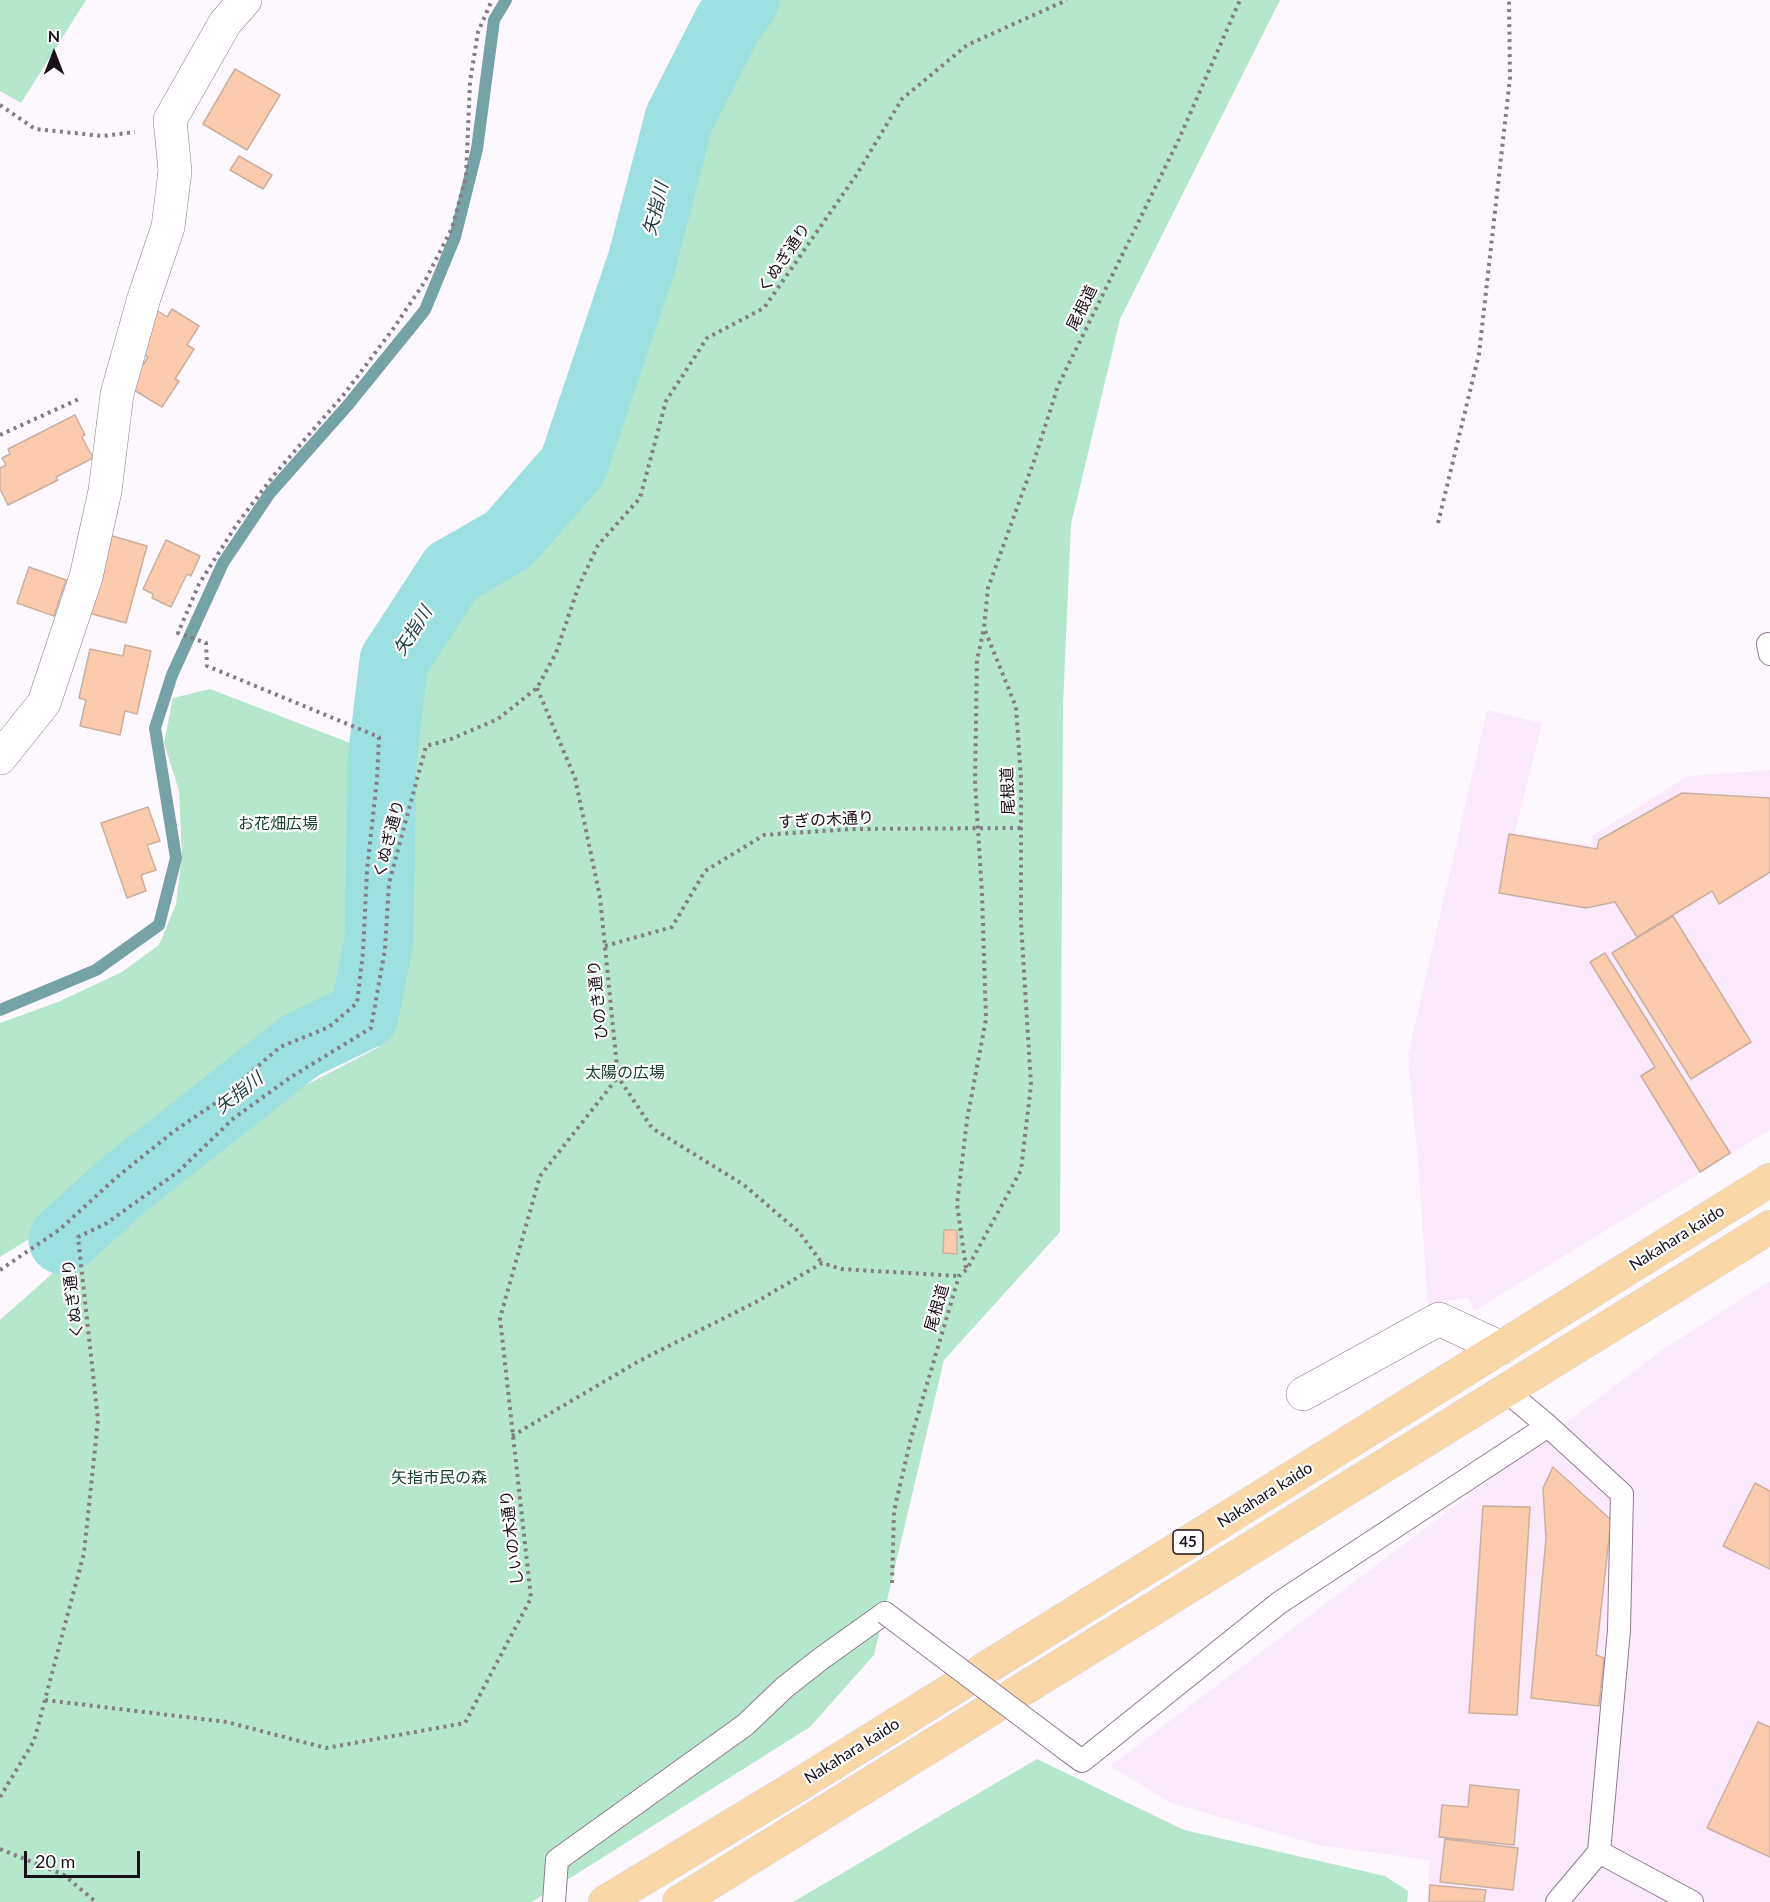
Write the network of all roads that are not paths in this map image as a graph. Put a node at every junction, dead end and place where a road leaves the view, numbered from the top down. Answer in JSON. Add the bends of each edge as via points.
{"nodes":[{"id":1,"x":245,"y":0,"type":"edge"},
{"id":2,"x":0,"y":758,"type":"edge"},
{"id":3,"x":1770,"y":1180,"type":"edge"},
{"id":4,"x":1770,"y":1227,"type":"edge"},
{"id":5,"x":1501,"y":1348,"type":"junction"},
{"id":6,"x":1505,"y":1390,"type":"junction"},
{"id":7,"x":1303,"y":1394,"type":"dead end"},
{"id":8,"x":1548,"y":1426,"type":"junction"},
{"id":9,"x":1599,"y":1852,"type":"junction"},
{"id":10,"x":554,"y":1902,"type":"edge"},
{"id":11,"x":605,"y":1902,"type":"edge"},
{"id":12,"x":679,"y":1902,"type":"edge"},
{"id":13,"x":1557,"y":1902,"type":"edge"},
{"id":14,"x":1692,"y":1902,"type":"edge"}],
"edges":[{"from":1,"to":2,"type":"street","via":[[225,23],[170,120],[176,171],[168,227],[117,394],[105,491],[86,577],[44,703]]},
{"from":3,"to":5,"type":"main road","name":"Nakahara kaido","number":"45"},
{"from":4,"to":6,"type":"main road","number":"45"},
{"from":5,"to":7,"type":"street","via":[[1439,1319]]},
{"from":5,"to":11,"type":"main road","name":"Nakahara kaido","number":"45"},
{"from":6,"to":8,"type":"lane"},
{"from":6,"to":12,"type":"main road","number":"45"},
{"from":8,"to":9,"type":"lane","via":[[1622,1494],[1618,1630]]},
{"from":8,"to":10,"type":"lane","bridge":true,"via":[[1279,1603],[1082,1761],[885,1613],[785,1687],[745,1725],[557,1860]]},
{"from":9,"to":13,"type":"lane"},
{"from":9,"to":14,"type":"lane"}]}
